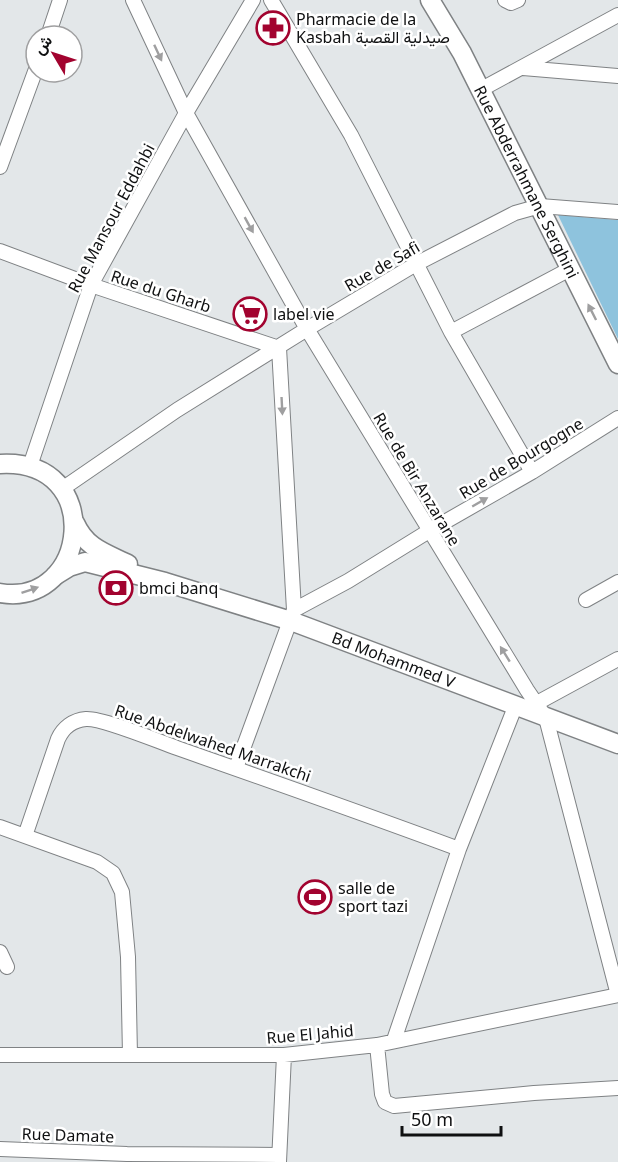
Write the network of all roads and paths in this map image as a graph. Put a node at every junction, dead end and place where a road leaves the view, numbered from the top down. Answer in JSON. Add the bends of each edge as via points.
{"nodes":[{"id":1,"x":60,"y":0,"type":"edge"},
{"id":2,"x":133,"y":0,"type":"edge"},
{"id":3,"x":253,"y":0,"type":"edge"},
{"id":4,"x":272,"y":0,"type":"edge"},
{"id":5,"x":430,"y":0,"type":"edge"},
{"id":6,"x":505,"y":0,"type":"edge"},
{"id":7,"x":518,"y":0,"type":"edge"},
{"id":8,"x":618,"y":15,"type":"edge"},
{"id":9,"x":52,"y":24,"type":"edge"},
{"id":10,"x":523,"y":68,"type":"junction"},
{"id":11,"x":618,"y":76,"type":"edge"},
{"id":12,"x":30,"y":84,"type":"edge"},
{"id":13,"x":480,"y":90,"type":"junction"},
{"id":14,"x":186,"y":113,"type":"junction"},
{"id":15,"x":0,"y":167,"type":"edge"},
{"id":16,"x":540,"y":206,"type":"junction"},
{"id":17,"x":618,"y":212,"type":"edge"},
{"id":18,"x":0,"y":251,"type":"edge"},
{"id":19,"x":416,"y":264,"type":"junction"},
{"id":20,"x":570,"y":269,"type":"junction"},
{"id":21,"x":92,"y":285,"type":"junction"},
{"id":22,"x":306,"y":330,"type":"junction"},
{"id":23,"x":452,"y":332,"type":"junction"},
{"id":24,"x":279,"y":348,"type":"junction"},
{"id":25,"x":618,"y":364,"type":"edge"},
{"id":26,"x":618,"y":418,"type":"edge"},
{"id":27,"x":0,"y":464,"type":"edge"},
{"id":28,"x":30,"y":466,"type":"junction"},
{"id":29,"x":532,"y":472,"type":"junction"},
{"id":30,"x":62,"y":489,"type":"junction"},
{"id":31,"x":75,"y":523,"type":"junction"},
{"id":32,"x":429,"y":531,"type":"junction"},
{"id":33,"x":56,"y":575,"type":"junction"},
{"id":34,"x":165,"y":582,"type":"junction"},
{"id":35,"x":618,"y":582,"type":"edge"},
{"id":36,"x":0,"y":594,"type":"edge"},
{"id":37,"x":586,"y":600,"type":"dead end"},
{"id":38,"x":293,"y":616,"type":"junction"},
{"id":39,"x":618,"y":659,"type":"edge"},
{"id":40,"x":515,"y":707,"type":"junction"},
{"id":41,"x":542,"y":711,"type":"junction"},
{"id":42,"x":618,"y":744,"type":"edge"},
{"id":43,"x":236,"y":768,"type":"junction"},
{"id":44,"x":0,"y":827,"type":"edge"},
{"id":45,"x":25,"y":836,"type":"junction"},
{"id":46,"x":459,"y":849,"type":"junction"},
{"id":47,"x":0,"y":952,"type":"edge"},
{"id":48,"x":7,"y":967,"type":"dead end"},
{"id":49,"x":618,"y":995,"type":"edge"},
{"id":50,"x":394,"y":1040,"type":"junction"},
{"id":51,"x":377,"y":1045,"type":"junction"},
{"id":52,"x":0,"y":1055,"type":"edge"},
{"id":53,"x":130,"y":1055,"type":"junction"},
{"id":54,"x":284,"y":1055,"type":"junction"},
{"id":55,"x":618,"y":1088,"type":"edge"},
{"id":56,"x":0,"y":1149,"type":"edge"},
{"id":57,"x":127,"y":1158,"type":"edge"},
{"id":58,"x":279,"y":1159,"type":"edge"}],
"edges":[{"from":1,"to":9,"type":"street"},
{"from":2,"to":14,"type":"street","name":"Rue de Bir Anzarane","one_way":true},
{"from":3,"to":14,"type":"street","name":"Rue Mansour Eddahbi"},
{"from":4,"to":19,"type":"street","via":[[351,135]]},
{"from":5,"to":13,"type":"street","name":"Rue Abderrahmane Serghini"},
{"from":6,"to":7,"type":"street"},
{"from":8,"to":10,"type":"street"},
{"from":10,"to":11,"type":"street"},
{"from":10,"to":13,"type":"street"},
{"from":12,"to":15,"type":"street"},
{"from":13,"to":16,"type":"street","name":"Rue Abderrahmane Serghini"},
{"from":14,"to":21,"type":"street","name":"Rue Mansour Eddahbi"},
{"from":14,"to":22,"type":"street","name":"Rue de Bir Anzarane","one_way":true},
{"from":16,"to":17,"type":"street","name":"Rue de Safi"},
{"from":16,"to":19,"type":"street","name":"Rue de Safi","via":[[515,213]]},
{"from":16,"to":20,"type":"street","name":"Rue Abderrahmane Serghini"},
{"from":18,"to":21,"type":"street","name":"Rue du Gharb"},
{"from":19,"to":22,"type":"street","name":"Rue de Safi"},
{"from":19,"to":23,"type":"street"},
{"from":20,"to":23,"type":"street"},
{"from":25,"to":20,"type":"street","name":"Rue Abderrahmane Serghini","one_way":true},
{"from":21,"to":24,"type":"street","name":"Rue du Gharb"},
{"from":21,"to":28,"type":"street","name":"Rue Mansour Eddahbi"},
{"from":22,"to":24,"type":"street","name":"Rue de Safi"},
{"from":22,"to":32,"type":"street","name":"Rue de Bir Anzarane"},
{"from":23,"to":29,"type":"street"},
{"from":24,"to":30,"type":"street","name":"Rue de Safi","via":[[177,410]]},
{"from":24,"to":38,"type":"street","one_way":true},
{"from":26,"to":29,"type":"street","name":"Rue de Bourgogne"},
{"from":27,"to":28,"type":"street"},
{"from":28,"to":30,"type":"street","via":[[48,475]]},
{"from":32,"to":29,"type":"street","name":"Rue de Bourgogne","one_way":true},
{"from":30,"to":31,"type":"street"},
{"from":31,"to":33,"type":"street","via":[[74,542]]},
{"from":31,"to":34,"type":"street","name":"Bd Mohammed V","via":[[91,545]]},
{"from":32,"to":38,"type":"street","name":"Rue de Bourgogne"},
{"from":41,"to":32,"type":"street","name":"Rue de Bir Anzarane","one_way":true},
{"from":33,"to":34,"type":"street","name":"Bd Mohammed V","via":[[85,562]]},
{"from":36,"to":33,"type":"street","name":"Bd Mohammed V","one_way":true,"via":[[23,593]]},
{"from":34,"to":38,"type":"street","name":"Bd Mohammed V"},
{"from":35,"to":37,"type":"street"},
{"from":38,"to":40,"type":"street","name":"Bd Mohammed V"},
{"from":38,"to":43,"type":"street"},
{"from":39,"to":41,"type":"street"},
{"from":40,"to":41,"type":"street","name":"Bd Mohammed V"},
{"from":40,"to":46,"type":"street"},
{"from":41,"to":42,"type":"street","name":"Bd Mohammed V"},
{"from":41,"to":49,"type":"street","name":"Rue de Bir Anzarane"},
{"from":43,"to":45,"type":"street","name":"Rue Abdelwahed Marrakchi","via":[[84,719],[66,727],[61,734]]},
{"from":43,"to":46,"type":"street","name":"Rue Abdelwahed Marrakchi"},
{"from":44,"to":45,"type":"street"},
{"from":45,"to":53,"type":"street","via":[[97,862],[116,878],[122,892],[128,957]]},
{"from":46,"to":50,"type":"street"},
{"from":47,"to":48,"type":"street"},
{"from":49,"to":50,"type":"street","name":"Rue El Jahid"},
{"from":50,"to":51,"type":"street","name":"Rue El Jahid"},
{"from":51,"to":54,"type":"street","name":"Rue El Jahid"},
{"from":51,"to":55,"type":"street","via":[[382,1094],[394,1106]]},
{"from":52,"to":53,"type":"street","name":"Rue El Jahid"},
{"from":53,"to":54,"type":"street","name":"Rue El Jahid"},
{"from":54,"to":58,"type":"street"},
{"from":56,"to":57,"type":"street","name":"Rue Damate"},
{"from":57,"to":58,"type":"street","name":"Rue Damate"}]}
